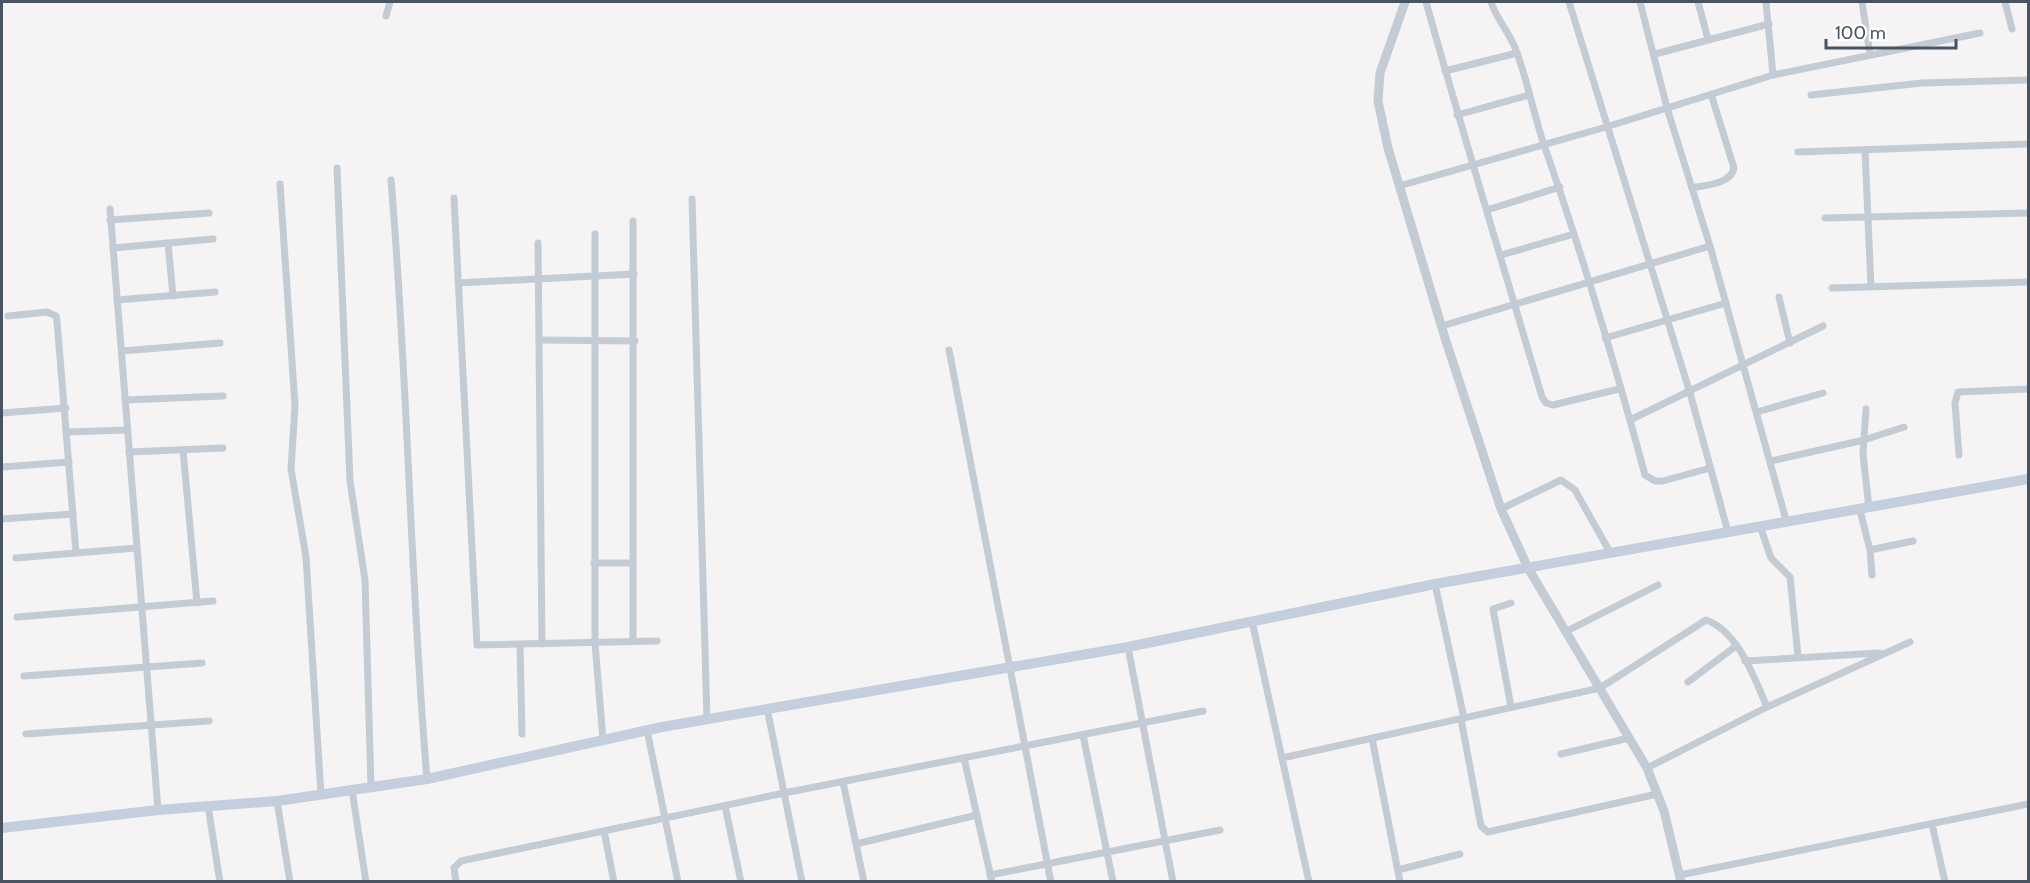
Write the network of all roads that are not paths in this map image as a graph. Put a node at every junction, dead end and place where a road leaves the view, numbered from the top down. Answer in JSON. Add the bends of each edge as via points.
{"nodes":[{"id":1,"x":390,"y":2,"type":"edge"},
{"id":2,"x":1405,"y":2,"type":"edge"},
{"id":3,"x":1426,"y":2,"type":"edge"},
{"id":4,"x":1491,"y":2,"type":"edge"},
{"id":5,"x":1569,"y":2,"type":"edge"},
{"id":6,"x":1640,"y":2,"type":"edge"},
{"id":7,"x":1698,"y":2,"type":"edge"},
{"id":8,"x":1766,"y":2,"type":"edge"},
{"id":9,"x":1862,"y":2,"type":"edge"},
{"id":10,"x":2005,"y":2,"type":"edge"},
{"id":11,"x":386,"y":16,"type":"dead end"},
{"id":12,"x":1769,"y":24,"type":"junction"},
{"id":13,"x":2012,"y":29,"type":"dead end"},
{"id":14,"x":1980,"y":33,"type":"dead end"},
{"id":15,"x":1708,"y":39,"type":"junction"},
{"id":16,"x":1517,"y":53,"type":"junction"},
{"id":17,"x":1655,"y":54,"type":"junction"},
{"id":18,"x":1870,"y":54,"type":"junction"},
{"id":19,"x":1445,"y":71,"type":"junction"},
{"id":20,"x":1773,"y":75,"type":"junction"},
{"id":21,"x":2028,"y":80,"type":"edge"},
{"id":22,"x":1711,"y":94,"type":"junction"},
{"id":23,"x":1529,"y":95,"type":"junction"},
{"id":24,"x":1811,"y":95,"type":"dead end"},
{"id":25,"x":1667,"y":108,"type":"junction"},
{"id":26,"x":1457,"y":115,"type":"junction"},
{"id":27,"x":1606,"y":127,"type":"junction"},
{"id":28,"x":2028,"y":144,"type":"edge"},
{"id":29,"x":1544,"y":145,"type":"junction"},
{"id":30,"x":1865,"y":150,"type":"junction"},
{"id":31,"x":1798,"y":153,"type":"dead end"},
{"id":32,"x":1472,"y":166,"type":"junction"},
{"id":33,"x":337,"y":168,"type":"dead end"},
{"id":34,"x":391,"y":180,"type":"dead end"},
{"id":35,"x":280,"y":184,"type":"dead end"},
{"id":36,"x":1399,"y":186,"type":"junction"},
{"id":37,"x":1560,"y":187,"type":"junction"},
{"id":38,"x":1692,"y":188,"type":"junction"},
{"id":39,"x":454,"y":198,"type":"dead end"},
{"id":40,"x":692,"y":199,"type":"dead end"},
{"id":41,"x":110,"y":209,"type":"dead end"},
{"id":42,"x":1486,"y":210,"type":"junction"},
{"id":43,"x":209,"y":213,"type":"dead end"},
{"id":44,"x":2028,"y":213,"type":"edge"},
{"id":45,"x":1868,"y":217,"type":"junction"},
{"id":46,"x":1825,"y":218,"type":"dead end"},
{"id":47,"x":110,"y":220,"type":"junction"},
{"id":48,"x":633,"y":221,"type":"dead end"},
{"id":49,"x":595,"y":234,"type":"dead end"},
{"id":50,"x":1574,"y":234,"type":"junction"},
{"id":51,"x":213,"y":239,"type":"dead end"},
{"id":52,"x":168,"y":243,"type":"junction"},
{"id":53,"x":538,"y":243,"type":"dead end"},
{"id":54,"x":1710,"y":246,"type":"junction"},
{"id":55,"x":112,"y":248,"type":"junction"},
{"id":56,"x":1502,"y":255,"type":"junction"},
{"id":57,"x":1651,"y":264,"type":"junction"},
{"id":58,"x":634,"y":274,"type":"junction"},
{"id":59,"x":596,"y":276,"type":"junction"},
{"id":60,"x":539,"y":279,"type":"junction"},
{"id":61,"x":2028,"y":282,"type":"edge"},
{"id":62,"x":458,"y":283,"type":"junction"},
{"id":63,"x":1588,"y":284,"type":"junction"},
{"id":64,"x":1871,"y":287,"type":"junction"},
{"id":65,"x":1832,"y":288,"type":"dead end"},
{"id":66,"x":215,"y":292,"type":"dead end"},
{"id":67,"x":173,"y":296,"type":"junction"},
{"id":68,"x":1779,"y":297,"type":"dead end"},
{"id":69,"x":117,"y":300,"type":"junction"},
{"id":70,"x":1726,"y":303,"type":"junction"},
{"id":71,"x":1515,"y":304,"type":"junction"},
{"id":72,"x":8,"y":316,"type":"dead end"},
{"id":73,"x":1668,"y":320,"type":"junction"},
{"id":74,"x":1442,"y":326,"type":"junction"},
{"id":75,"x":1822,"y":326,"type":"dead end"},
{"id":76,"x":1605,"y":338,"type":"junction"},
{"id":77,"x":540,"y":340,"type":"junction"},
{"id":78,"x":596,"y":341,"type":"junction"},
{"id":79,"x":635,"y":341,"type":"junction"},
{"id":80,"x":220,"y":343,"type":"dead end"},
{"id":81,"x":1790,"y":343,"type":"junction"},
{"id":82,"x":949,"y":350,"type":"dead end"},
{"id":83,"x":122,"y":351,"type":"junction"},
{"id":84,"x":1743,"y":366,"type":"junction"},
{"id":85,"x":1619,"y":389,"type":"junction"},
{"id":86,"x":2028,"y":389,"type":"edge"},
{"id":87,"x":1690,"y":393,"type":"junction"},
{"id":88,"x":1823,"y":393,"type":"dead end"},
{"id":89,"x":224,"y":396,"type":"dead end"},
{"id":90,"x":125,"y":400,"type":"junction"},
{"id":91,"x":66,"y":408,"type":"junction"},
{"id":92,"x":1866,"y":408,"type":"dead end"},
{"id":93,"x":1757,"y":412,"type":"junction"},
{"id":94,"x":2,"y":413,"type":"edge"},
{"id":95,"x":1630,"y":420,"type":"junction"},
{"id":96,"x":1904,"y":427,"type":"dead end"},
{"id":97,"x":126,"y":430,"type":"junction"},
{"id":98,"x":67,"y":432,"type":"junction"},
{"id":99,"x":1864,"y":440,"type":"junction"},
{"id":100,"x":223,"y":448,"type":"dead end"},
{"id":101,"x":183,"y":450,"type":"junction"},
{"id":102,"x":129,"y":452,"type":"junction"},
{"id":103,"x":1959,"y":455,"type":"dead end"},
{"id":104,"x":1771,"y":461,"type":"junction"},
{"id":105,"x":69,"y":462,"type":"junction"},
{"id":106,"x":2,"y":467,"type":"edge"},
{"id":107,"x":1710,"y":468,"type":"junction"},
{"id":108,"x":2028,"y":479,"type":"edge"},
{"id":109,"x":1502,"y":509,"type":"junction"},
{"id":110,"x":1865,"y":509,"type":"junction"},
{"id":111,"x":73,"y":514,"type":"junction"},
{"id":112,"x":2,"y":519,"type":"edge"},
{"id":113,"x":1786,"y":520,"type":"junction"},
{"id":114,"x":1760,"y":526,"type":"junction"},
{"id":115,"x":1728,"y":532,"type":"junction"},
{"id":116,"x":1913,"y":541,"type":"dead end"},
{"id":117,"x":136,"y":548,"type":"junction"},
{"id":118,"x":1870,"y":550,"type":"junction"},
{"id":119,"x":76,"y":554,"type":"junction"},
{"id":120,"x":1611,"y":554,"type":"junction"},
{"id":121,"x":16,"y":558,"type":"dead end"},
{"id":122,"x":594,"y":563,"type":"junction"},
{"id":123,"x":631,"y":563,"type":"junction"},
{"id":124,"x":1528,"y":568,"type":"junction"},
{"id":125,"x":1872,"y":575,"type":"dead end"},
{"id":126,"x":1435,"y":584,"type":"junction"},
{"id":127,"x":1658,"y":585,"type":"dead end"},
{"id":128,"x":213,"y":602,"type":"dead end"},
{"id":129,"x":197,"y":603,"type":"junction"},
{"id":130,"x":1511,"y":603,"type":"dead end"},
{"id":131,"x":142,"y":607,"type":"junction"},
{"id":132,"x":17,"y":617,"type":"dead end"},
{"id":133,"x":1252,"y":621,"type":"junction"},
{"id":134,"x":1566,"y":631,"type":"junction"},
{"id":135,"x":633,"y":641,"type":"junction"},
{"id":136,"x":657,"y":641,"type":"dead end"},
{"id":137,"x":1910,"y":642,"type":"dead end"},
{"id":138,"x":595,"y":643,"type":"junction"},
{"id":139,"x":542,"y":644,"type":"junction"},
{"id":140,"x":520,"y":645,"type":"junction"},
{"id":141,"x":1128,"y":646,"type":"junction"},
{"id":142,"x":1736,"y":646,"type":"junction"},
{"id":143,"x":1885,"y":652,"type":"junction"},
{"id":144,"x":1798,"y":656,"type":"junction"},
{"id":145,"x":1745,"y":661,"type":"junction"},
{"id":146,"x":202,"y":663,"type":"dead end"},
{"id":147,"x":1008,"y":667,"type":"junction"},
{"id":148,"x":147,"y":669,"type":"junction"},
{"id":149,"x":24,"y":676,"type":"dead end"},
{"id":150,"x":1688,"y":682,"type":"dead end"},
{"id":151,"x":1600,"y":688,"type":"junction"},
{"id":152,"x":1511,"y":707,"type":"junction"},
{"id":153,"x":1767,"y":707,"type":"junction"},
{"id":154,"x":767,"y":708,"type":"junction"},
{"id":155,"x":1203,"y":711,"type":"dead end"},
{"id":156,"x":1462,"y":718,"type":"junction"},
{"id":157,"x":706,"y":719,"type":"junction"},
{"id":158,"x":209,"y":721,"type":"dead end"},
{"id":159,"x":1141,"y":724,"type":"junction"},
{"id":160,"x":152,"y":725,"type":"junction"},
{"id":161,"x":647,"y":730,"type":"junction"},
{"id":162,"x":26,"y":734,"type":"dead end"},
{"id":163,"x":522,"y":734,"type":"dead end"},
{"id":164,"x":1083,"y":735,"type":"junction"},
{"id":165,"x":1372,"y":738,"type":"junction"},
{"id":166,"x":1629,"y":738,"type":"junction"},
{"id":167,"x":603,"y":740,"type":"junction"},
{"id":168,"x":1025,"y":747,"type":"junction"},
{"id":169,"x":1561,"y":754,"type":"dead end"},
{"id":170,"x":964,"y":758,"type":"junction"},
{"id":171,"x":1282,"y":758,"type":"junction"},
{"id":172,"x":1647,"y":768,"type":"junction"},
{"id":173,"x":427,"y":779,"type":"junction"},
{"id":174,"x":843,"y":782,"type":"junction"},
{"id":175,"x":371,"y":787,"type":"junction"},
{"id":176,"x":352,"y":790,"type":"junction"},
{"id":177,"x":784,"y":793,"type":"junction"},
{"id":178,"x":1657,"y":794,"type":"junction"},
{"id":179,"x":321,"y":795,"type":"junction"},
{"id":180,"x":277,"y":801,"type":"junction"},
{"id":181,"x":2028,"y":804,"type":"edge"},
{"id":182,"x":208,"y":806,"type":"junction"},
{"id":183,"x":725,"y":806,"type":"junction"},
{"id":184,"x":158,"y":810,"type":"junction"},
{"id":185,"x":977,"y":815,"type":"junction"},
{"id":186,"x":665,"y":819,"type":"junction"},
{"id":187,"x":1932,"y":824,"type":"junction"},
{"id":188,"x":2,"y":828,"type":"edge"},
{"id":189,"x":1220,"y":830,"type":"dead end"},
{"id":190,"x":603,"y":831,"type":"junction"},
{"id":191,"x":1164,"y":842,"type":"junction"},
{"id":192,"x":856,"y":844,"type":"junction"},
{"id":193,"x":1107,"y":854,"type":"junction"},
{"id":194,"x":1460,"y":854,"type":"dead end"},
{"id":195,"x":1047,"y":863,"type":"junction"},
{"id":196,"x":1398,"y":870,"type":"junction"},
{"id":197,"x":991,"y":878,"type":"edge"},
{"id":198,"x":1681,"y":878,"type":"edge"},
{"id":199,"x":220,"y":882,"type":"edge"},
{"id":200,"x":290,"y":882,"type":"edge"},
{"id":201,"x":366,"y":882,"type":"edge"},
{"id":202,"x":456,"y":882,"type":"edge"},
{"id":203,"x":614,"y":882,"type":"edge"},
{"id":204,"x":678,"y":882,"type":"edge"},
{"id":205,"x":741,"y":882,"type":"edge"},
{"id":206,"x":802,"y":882,"type":"edge"},
{"id":207,"x":864,"y":882,"type":"edge"},
{"id":208,"x":1051,"y":882,"type":"edge"},
{"id":209,"x":1113,"y":882,"type":"edge"},
{"id":210,"x":1173,"y":882,"type":"edge"},
{"id":211,"x":1309,"y":882,"type":"edge"},
{"id":212,"x":1400,"y":882,"type":"edge"},
{"id":213,"x":1945,"y":882,"type":"edge"}],
"edges":[{"from":1,"to":11,"type":"street"},
{"from":2,"to":36,"type":"street","via":[[1378,87]]},
{"from":3,"to":19,"type":"street"},
{"from":4,"to":16,"type":"street","via":[[1497,21],[1507,29]]},
{"from":5,"to":27,"type":"street"},
{"from":6,"to":17,"type":"street"},
{"from":7,"to":15,"type":"street"},
{"from":8,"to":12,"type":"street"},
{"from":9,"to":18,"type":"street"},
{"from":10,"to":13,"type":"street"},
{"from":12,"to":15,"type":"street"},
{"from":12,"to":20,"type":"street"},
{"from":14,"to":18,"type":"street"},
{"from":15,"to":17,"type":"street"},
{"from":16,"to":19,"type":"street"},
{"from":16,"to":23,"type":"street"},
{"from":17,"to":25,"type":"street"},
{"from":18,"to":20,"type":"street"},
{"from":19,"to":26,"type":"street"},
{"from":20,"to":22,"type":"street"},
{"from":21,"to":24,"type":"street","via":[[1922,83]]},
{"from":22,"to":25,"type":"street"},
{"from":22,"to":38,"type":"street","via":[[1733,173],[1726,179]]},
{"from":23,"to":26,"type":"street"},
{"from":23,"to":29,"type":"street"},
{"from":25,"to":27,"type":"street"},
{"from":25,"to":38,"type":"street"},
{"from":26,"to":32,"type":"street"},
{"from":27,"to":29,"type":"street"},
{"from":27,"to":57,"type":"street"},
{"from":28,"to":30,"type":"street"},
{"from":29,"to":32,"type":"street"},
{"from":29,"to":37,"type":"street"},
{"from":30,"to":31,"type":"street"},
{"from":30,"to":45,"type":"street"},
{"from":32,"to":36,"type":"street"},
{"from":32,"to":42,"type":"street"},
{"from":33,"to":175,"type":"street","via":[[350,481],[365,580]]},
{"from":34,"to":173,"type":"street","via":[[402,310]]},
{"from":35,"to":179,"type":"street","via":[[295,406],[291,469],[306,557]]},
{"from":36,"to":74,"type":"street"},
{"from":37,"to":42,"type":"street"},
{"from":37,"to":50,"type":"street"},
{"from":38,"to":54,"type":"street"},
{"from":39,"to":62,"type":"street"},
{"from":40,"to":157,"type":"street"},
{"from":41,"to":47,"type":"street"},
{"from":42,"to":56,"type":"street"},
{"from":43,"to":47,"type":"street"},
{"from":44,"to":45,"type":"street"},
{"from":45,"to":46,"type":"street"},
{"from":45,"to":64,"type":"street"},
{"from":47,"to":55,"type":"street"},
{"from":48,"to":58,"type":"street"},
{"from":49,"to":59,"type":"street"},
{"from":50,"to":56,"type":"street"},
{"from":50,"to":63,"type":"street"},
{"from":51,"to":52,"type":"street"},
{"from":52,"to":55,"type":"street"},
{"from":52,"to":67,"type":"street"},
{"from":53,"to":60,"type":"street"},
{"from":54,"to":57,"type":"street"},
{"from":54,"to":70,"type":"street"},
{"from":55,"to":69,"type":"street"},
{"from":56,"to":71,"type":"street"},
{"from":57,"to":63,"type":"street"},
{"from":57,"to":73,"type":"street"},
{"from":58,"to":59,"type":"street"},
{"from":58,"to":79,"type":"street"},
{"from":59,"to":60,"type":"street"},
{"from":59,"to":78,"type":"street"},
{"from":60,"to":62,"type":"street"},
{"from":60,"to":77,"type":"street"},
{"from":61,"to":64,"type":"street"},
{"from":62,"to":140,"type":"street","via":[[477,645]]},
{"from":63,"to":71,"type":"street"},
{"from":63,"to":76,"type":"street"},
{"from":64,"to":65,"type":"street"},
{"from":66,"to":67,"type":"street"},
{"from":67,"to":69,"type":"street"},
{"from":68,"to":81,"type":"street"},
{"from":69,"to":83,"type":"street"},
{"from":70,"to":73,"type":"street"},
{"from":70,"to":84,"type":"street"},
{"from":71,"to":74,"type":"street"},
{"from":71,"to":85,"type":"street","via":[[1546,403],[1561,404]]},
{"from":72,"to":91,"type":"street","via":[[47,312],[56,316]]},
{"from":73,"to":76,"type":"street"},
{"from":73,"to":87,"type":"street"},
{"from":74,"to":109,"type":"street"},
{"from":75,"to":81,"type":"street"},
{"from":76,"to":85,"type":"street"},
{"from":77,"to":78,"type":"street"},
{"from":77,"to":139,"type":"street"},
{"from":78,"to":79,"type":"street"},
{"from":78,"to":122,"type":"street"},
{"from":79,"to":123,"type":"street"},
{"from":80,"to":83,"type":"street"},
{"from":81,"to":84,"type":"street"},
{"from":82,"to":147,"type":"street"},
{"from":83,"to":90,"type":"street"},
{"from":84,"to":87,"type":"street"},
{"from":84,"to":93,"type":"street"},
{"from":85,"to":95,"type":"street"},
{"from":86,"to":103,"type":"street","via":[[1958,392],[1954,403]]},
{"from":87,"to":95,"type":"street"},
{"from":87,"to":107,"type":"street"},
{"from":88,"to":93,"type":"street"},
{"from":89,"to":90,"type":"street"},
{"from":90,"to":97,"type":"street"},
{"from":91,"to":94,"type":"street"},
{"from":91,"to":98,"type":"street"},
{"from":92,"to":99,"type":"street"},
{"from":93,"to":104,"type":"street"},
{"from":95,"to":107,"type":"street","via":[[1649,478],[1662,481]]},
{"from":96,"to":99,"type":"street"},
{"from":97,"to":98,"type":"street"},
{"from":97,"to":102,"type":"street"},
{"from":98,"to":105,"type":"street"},
{"from":99,"to":104,"type":"street"},
{"from":99,"to":110,"type":"street"},
{"from":100,"to":101,"type":"street"},
{"from":101,"to":102,"type":"street"},
{"from":101,"to":129,"type":"street"},
{"from":102,"to":117,"type":"street"},
{"from":104,"to":113,"type":"street"},
{"from":105,"to":106,"type":"street"},
{"from":105,"to":111,"type":"street"},
{"from":107,"to":115,"type":"street"},
{"from":108,"to":110,"type":"main road"},
{"from":109,"to":120,"type":"street","via":[[1561,480],[1575,490]]},
{"from":109,"to":124,"type":"street"},
{"from":110,"to":113,"type":"main road"},
{"from":110,"to":118,"type":"street"},
{"from":111,"to":112,"type":"street"},
{"from":111,"to":119,"type":"street"},
{"from":113,"to":114,"type":"main road"},
{"from":114,"to":115,"type":"main road"},
{"from":114,"to":144,"type":"street","via":[[1771,558],[1790,577]]},
{"from":115,"to":120,"type":"main road"},
{"from":116,"to":118,"type":"street"},
{"from":117,"to":119,"type":"street"},
{"from":117,"to":131,"type":"street"},
{"from":118,"to":125,"type":"street"},
{"from":119,"to":121,"type":"street"},
{"from":120,"to":124,"type":"main road"},
{"from":122,"to":123,"type":"street"},
{"from":122,"to":138,"type":"street"},
{"from":123,"to":135,"type":"street"},
{"from":124,"to":126,"type":"main road"},
{"from":124,"to":134,"type":"street"},
{"from":126,"to":133,"type":"main road"},
{"from":126,"to":156,"type":"street"},
{"from":127,"to":134,"type":"street"},
{"from":128,"to":129,"type":"street"},
{"from":129,"to":131,"type":"street"},
{"from":130,"to":152,"type":"street","via":[[1493,609]]},
{"from":131,"to":132,"type":"street"},
{"from":131,"to":148,"type":"street"},
{"from":133,"to":141,"type":"main road"},
{"from":133,"to":171,"type":"street"},
{"from":134,"to":151,"type":"street"},
{"from":135,"to":136,"type":"street"},
{"from":135,"to":138,"type":"street"},
{"from":137,"to":143,"type":"street"},
{"from":138,"to":139,"type":"street"},
{"from":138,"to":167,"type":"street"},
{"from":139,"to":140,"type":"street"},
{"from":140,"to":163,"type":"street"},
{"from":141,"to":147,"type":"main road"},
{"from":141,"to":159,"type":"street"},
{"from":142,"to":145,"type":"street"},
{"from":142,"to":150,"type":"street"},
{"from":142,"to":151,"type":"street","via":[[1720,625],[1706,620]]},
{"from":143,"to":144,"type":"street"},
{"from":143,"to":153,"type":"street"},
{"from":144,"to":145,"type":"street"},
{"from":145,"to":153,"type":"street"},
{"from":146,"to":148,"type":"street"},
{"from":147,"to":154,"type":"main road"},
{"from":147,"to":168,"type":"street"},
{"from":148,"to":149,"type":"street"},
{"from":148,"to":160,"type":"street"},
{"from":151,"to":152,"type":"street"},
{"from":151,"to":166,"type":"street"},
{"from":152,"to":156,"type":"street"},
{"from":153,"to":172,"type":"street"},
{"from":154,"to":157,"type":"main road"},
{"from":154,"to":177,"type":"street"},
{"from":155,"to":159,"type":"street"},
{"from":156,"to":165,"type":"street"},
{"from":156,"to":178,"type":"street","via":[[1480,826],[1488,832]]},
{"from":157,"to":161,"type":"main road"},
{"from":158,"to":160,"type":"street"},
{"from":159,"to":164,"type":"street"},
{"from":159,"to":191,"type":"street"},
{"from":160,"to":162,"type":"street"},
{"from":160,"to":184,"type":"street"},
{"from":161,"to":167,"type":"main road"},
{"from":161,"to":186,"type":"street"},
{"from":164,"to":168,"type":"street"},
{"from":164,"to":193,"type":"street"},
{"from":165,"to":171,"type":"street"},
{"from":165,"to":196,"type":"street"},
{"from":166,"to":169,"type":"street"},
{"from":166,"to":172,"type":"street"},
{"from":167,"to":173,"type":"main road"},
{"from":168,"to":170,"type":"street"},
{"from":168,"to":195,"type":"street"},
{"from":170,"to":174,"type":"street"},
{"from":170,"to":185,"type":"street"},
{"from":171,"to":211,"type":"street"},
{"from":172,"to":178,"type":"street"},
{"from":173,"to":175,"type":"main road"},
{"from":174,"to":177,"type":"street"},
{"from":174,"to":192,"type":"street"},
{"from":175,"to":176,"type":"main road"},
{"from":176,"to":179,"type":"main road"},
{"from":176,"to":201,"type":"street"},
{"from":177,"to":183,"type":"street"},
{"from":177,"to":206,"type":"street"},
{"from":178,"to":198,"type":"street"},
{"from":179,"to":180,"type":"main road"},
{"from":180,"to":182,"type":"main road"},
{"from":180,"to":200,"type":"street"},
{"from":181,"to":187,"type":"street"},
{"from":182,"to":184,"type":"main road"},
{"from":182,"to":199,"type":"street"},
{"from":183,"to":186,"type":"street"},
{"from":183,"to":205,"type":"street"},
{"from":184,"to":188,"type":"main road"},
{"from":185,"to":192,"type":"street"},
{"from":185,"to":197,"type":"street"},
{"from":186,"to":190,"type":"street"},
{"from":186,"to":204,"type":"street"},
{"from":187,"to":198,"type":"street"},
{"from":187,"to":213,"type":"street"},
{"from":189,"to":191,"type":"street"},
{"from":190,"to":202,"type":"street","via":[[461,861],[454,868]]},
{"from":190,"to":203,"type":"street"},
{"from":191,"to":193,"type":"street"},
{"from":191,"to":210,"type":"street"},
{"from":192,"to":207,"type":"street"},
{"from":193,"to":195,"type":"street"},
{"from":193,"to":209,"type":"street"},
{"from":194,"to":196,"type":"street"},
{"from":195,"to":197,"type":"street"},
{"from":195,"to":208,"type":"street"},
{"from":196,"to":212,"type":"street"}]}
